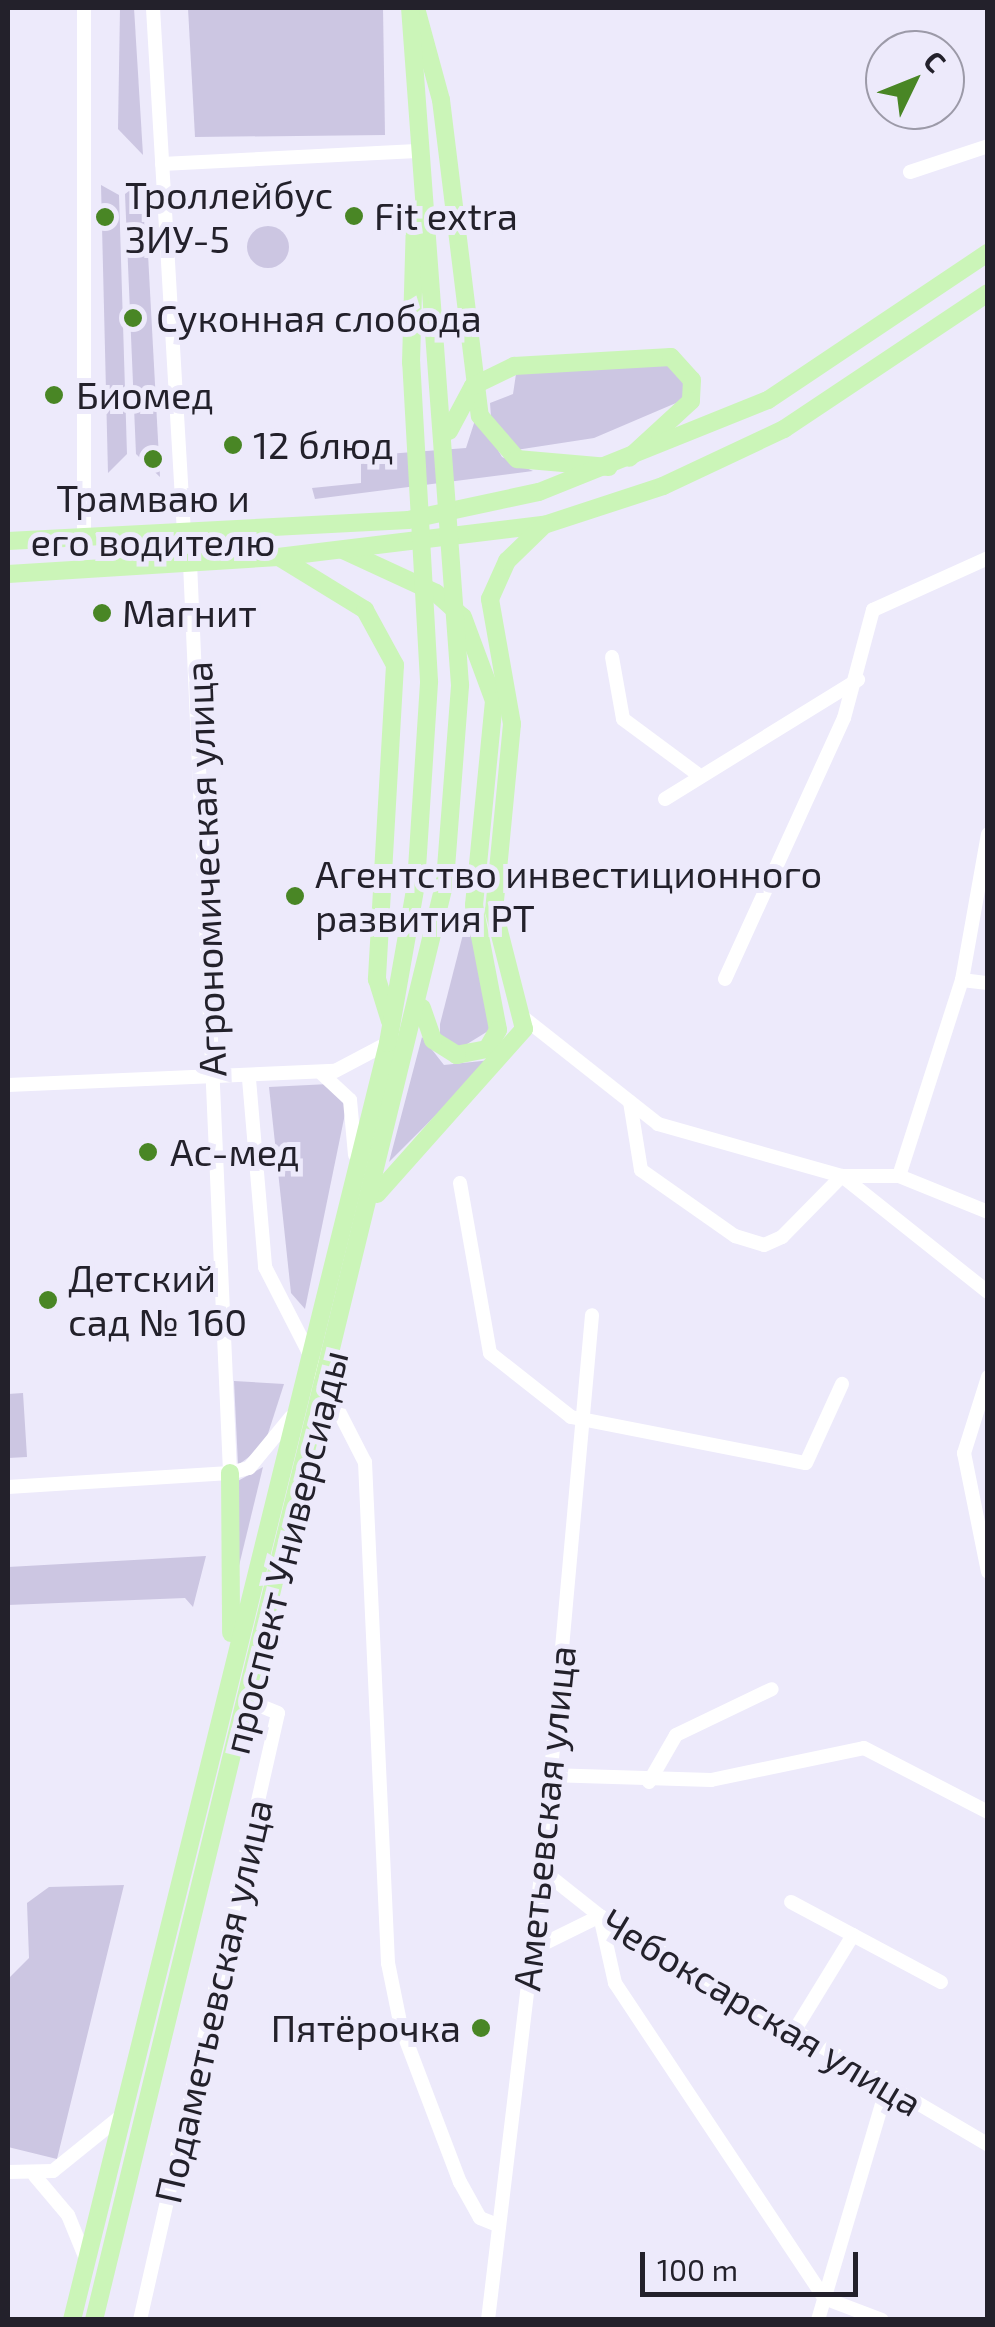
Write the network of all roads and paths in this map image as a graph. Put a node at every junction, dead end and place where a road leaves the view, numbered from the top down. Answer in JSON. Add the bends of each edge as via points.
{"nodes":[{"id":1,"x":84,"y":8,"type":"edge"},
{"id":2,"x":153,"y":8,"type":"edge"},
{"id":3,"x":413,"y":8,"type":"edge"},
{"id":4,"x":988,"y":146,"type":"edge"},
{"id":5,"x":417,"y":151,"type":"junction"},
{"id":6,"x":162,"y":164,"type":"junction"},
{"id":7,"x":910,"y":172,"type":"dead end"},
{"id":8,"x":988,"y":253,"type":"edge"},
{"id":9,"x":988,"y":293,"type":"edge"},
{"id":10,"x":445,"y":449,"type":"junction"},
{"id":11,"x":618,"y":466,"type":"junction"},
{"id":12,"x":544,"y":524,"type":"junction"},
{"id":13,"x":184,"y":533,"type":"junction"},
{"id":14,"x":84,"y":538,"type":"junction"},
{"id":15,"x":8,"y":541,"type":"edge"},
{"id":16,"x":342,"y":550,"type":"junction"},
{"id":17,"x":278,"y":557,"type":"junction"},
{"id":18,"x":988,"y":558,"type":"edge"},
{"id":19,"x":190,"y":563,"type":"junction"},
{"id":20,"x":8,"y":574,"type":"edge"},
{"id":21,"x":612,"y":657,"type":"dead end"},
{"id":22,"x":858,"y":680,"type":"junction"},
{"id":23,"x":696,"y":774,"type":"junction"},
{"id":24,"x":665,"y":799,"type":"dead end"},
{"id":25,"x":988,"y":834,"type":"edge"},
{"id":26,"x":725,"y":979,"type":"dead end"},
{"id":27,"x":962,"y":980,"type":"junction"},
{"id":28,"x":988,"y":983,"type":"edge"},
{"id":29,"x":421,"y":1000,"type":"junction"},
{"id":30,"x":524,"y":1018,"type":"junction"},
{"id":31,"x":390,"y":1034,"type":"junction"},
{"id":32,"x":319,"y":1072,"type":"junction"},
{"id":33,"x":248,"y":1079,"type":"junction"},
{"id":34,"x":218,"y":1080,"type":"junction"},
{"id":35,"x":8,"y":1084,"type":"edge"},
{"id":36,"x":630,"y":1102,"type":"junction"},
{"id":37,"x":355,"y":1164,"type":"junction"},
{"id":38,"x":842,"y":1176,"type":"junction"},
{"id":39,"x":899,"y":1176,"type":"junction"},
{"id":40,"x":460,"y":1183,"type":"dead end"},
{"id":41,"x":372,"y":1200,"type":"junction"},
{"id":42,"x":988,"y":1212,"type":"edge"},
{"id":43,"x":988,"y":1292,"type":"edge"},
{"id":44,"x":592,"y":1315,"type":"dead end"},
{"id":45,"x":988,"y":1376,"type":"edge"},
{"id":46,"x":842,"y":1384,"type":"dead end"},
{"id":47,"x":291,"y":1417,"type":"junction"},
{"id":48,"x":582,"y":1419,"type":"junction"},
{"id":49,"x":230,"y":1473,"type":"junction"},
{"id":50,"x":8,"y":1487,"type":"edge"},
{"id":51,"x":988,"y":1572,"type":"edge"},
{"id":52,"x":232,"y":1655,"type":"junction"},
{"id":53,"x":772,"y":1689,"type":"dead end"},
{"id":54,"x":248,"y":1701,"type":"junction"},
{"id":55,"x":548,"y":1776,"type":"junction"},
{"id":56,"x":648,"y":1782,"type":"junction"},
{"id":57,"x":988,"y":1812,"type":"edge"},
{"id":58,"x":542,"y":1870,"type":"junction"},
{"id":59,"x":791,"y":1902,"type":"dead end"},
{"id":60,"x":600,"y":1916,"type":"junction"},
{"id":61,"x":854,"y":1935,"type":"junction"},
{"id":62,"x":531,"y":1950,"type":"junction"},
{"id":63,"x":942,"y":1982,"type":"dead end"},
{"id":64,"x":793,"y":2033,"type":"junction"},
{"id":65,"x":886,"y":2090,"type":"junction"},
{"id":66,"x":124,"y":2112,"type":"junction"},
{"id":67,"x":988,"y":2145,"type":"edge"},
{"id":68,"x":8,"y":2172,"type":"edge"},
{"id":69,"x":35,"y":2176,"type":"junction"},
{"id":70,"x":495,"y":2224,"type":"junction"},
{"id":71,"x":86,"y":2261,"type":"junction"},
{"id":72,"x":824,"y":2298,"type":"junction"},
{"id":73,"x":72,"y":2320,"type":"edge"},
{"id":74,"x":94,"y":2320,"type":"edge"},
{"id":75,"x":140,"y":2320,"type":"edge"},
{"id":76,"x":488,"y":2320,"type":"edge"},
{"id":77,"x":818,"y":2320,"type":"edge"},
{"id":78,"x":882,"y":2320,"type":"edge"}],
"edges":[{"from":1,"to":14,"type":"street"},
{"from":2,"to":6,"type":"street"},
{"from":3,"to":5,"type":"main road"},
{"from":3,"to":11,"type":"main road","via":[[441,100],[480,416],[517,459]]},
{"from":4,"to":7,"type":"street"},
{"from":5,"to":6,"type":"street"},
{"from":5,"to":10,"type":"main road","name":"проспект Универсиады"},
{"from":5,"to":31,"type":"main road","name":"проспект Универсиады","via":[[411,363],[426,775]]},
{"from":6,"to":13,"type":"street"},
{"from":8,"to":11,"type":"main road","via":[[768,400]]},
{"from":9,"to":12,"type":"main road","via":[[784,428],[663,486]]},
{"from":10,"to":11,"type":"main road","via":[[460,400],[514,366],[642,352],[682,364],[691,401]]},
{"from":10,"to":29,"type":"main road","name":"проспект Универсиады","via":[[457,780]]},
{"from":11,"to":13,"type":"main road","via":[[408,520]]},
{"from":12,"to":16,"type":"main road"},
{"from":12,"to":30,"type":"main road","via":[[507,561],[490,599],[512,724],[494,911]]},
{"from":13,"to":14,"type":"main road"},
{"from":14,"to":15,"type":"main road"},
{"from":16,"to":17,"type":"main road"},
{"from":16,"to":29,"type":"main road","via":[[436,593],[462,617],[494,701],[474,905],[498,1030],[474,1054],[443,1051],[427,1031]]},
{"from":17,"to":19,"type":"main road"},
{"from":17,"to":31,"type":"main road","via":[[366,610],[395,664],[377,979]]},
{"from":18,"to":22,"type":"street","via":[[878,604]]},
{"from":19,"to":20,"type":"main road"},
{"from":19,"to":34,"type":"street","name":"Агрономическая улица"},
{"from":21,"to":23,"type":"street","via":[[623,718]]},
{"from":22,"to":23,"type":"street"},
{"from":22,"to":26,"type":"street"},
{"from":23,"to":24,"type":"street"},
{"from":25,"to":27,"type":"street"},
{"from":27,"to":28,"type":"street"},
{"from":27,"to":39,"type":"street"},
{"from":29,"to":41,"type":"main road","name":"проспект Универсиады"},
{"from":30,"to":36,"type":"street"},
{"from":30,"to":41,"type":"main road","via":[[498,1069],[424,1133]]},
{"from":31,"to":32,"type":"street","via":[[350,1067]]},
{"from":31,"to":37,"type":"main road","name":"проспект Универсиады"},
{"from":32,"to":33,"type":"street"},
{"from":32,"to":37,"type":"street","via":[[350,1100]]},
{"from":33,"to":34,"type":"street"},
{"from":33,"to":70,"type":"street","via":[[265,1268],[365,1462],[388,1964],[402,2027],[460,2182],[480,2218]]},
{"from":34,"to":35,"type":"street"},
{"from":34,"to":49,"type":"street","name":"Агрономическая улица","via":[[210,1124]]},
{"from":36,"to":38,"type":"street","via":[[658,1124]]},
{"from":36,"to":38,"type":"street","via":[[641,1170],[735,1236],[764,1245],[782,1237]]},
{"from":37,"to":47,"type":"main road","name":"проспект Универсиады"},
{"from":38,"to":39,"type":"street"},
{"from":38,"to":43,"type":"street"},
{"from":39,"to":42,"type":"street"},
{"from":40,"to":48,"type":"street","via":[[490,1353]]},
{"from":41,"to":54,"type":"main road","name":"проспект Универсиады"},
{"from":44,"to":48,"type":"street","name":"Аметьевская улица"},
{"from":45,"to":51,"type":"street","via":[[964,1453]]},
{"from":46,"to":48,"type":"street","via":[[806,1463]]},
{"from":47,"to":49,"type":"street","via":[[249,1468]]},
{"from":47,"to":52,"type":"main road","name":"проспект Универсиады"},
{"from":48,"to":55,"type":"street","name":"Аметьевская улица"},
{"from":49,"to":50,"type":"street"},
{"from":49,"to":52,"type":"main road"},
{"from":52,"to":66,"type":"main road","name":"проспект Универсиады"},
{"from":53,"to":56,"type":"street","via":[[676,1736]]},
{"from":54,"to":74,"type":"main road","name":"проспект Универсиады"},
{"from":54,"to":75,"type":"street","name":"Подаметьевская улица","via":[[278,1713]]},
{"from":55,"to":56,"type":"street"},
{"from":55,"to":58,"type":"street","name":"Аметьевская улица"},
{"from":56,"to":57,"type":"street","via":[[762,1775],[864,1748]]},
{"from":58,"to":60,"type":"street","name":"Чебоксарская улица"},
{"from":58,"to":62,"type":"street","name":"Аметьевская улица"},
{"from":59,"to":61,"type":"street"},
{"from":60,"to":62,"type":"street"},
{"from":60,"to":64,"type":"street","name":"Чебоксарская улица"},
{"from":60,"to":72,"type":"street","via":[[614,1983]]},
{"from":61,"to":63,"type":"street"},
{"from":61,"to":64,"type":"street"},
{"from":62,"to":70,"type":"street","name":"Аметьевская улица"},
{"from":64,"to":65,"type":"street","name":"Чебоксарская улица"},
{"from":65,"to":67,"type":"street","name":"Чебоксарская улица"},
{"from":65,"to":72,"type":"street"},
{"from":66,"to":69,"type":"street","via":[[82,2154]]},
{"from":66,"to":71,"type":"main road","name":"проспект Универсиады"},
{"from":68,"to":69,"type":"street"},
{"from":69,"to":71,"type":"street","via":[[68,2215]]},
{"from":70,"to":76,"type":"street","name":"Аметьевская улица"},
{"from":71,"to":73,"type":"main road","name":"проспект Универсиады"},
{"from":72,"to":77,"type":"street"},
{"from":72,"to":78,"type":"street"}]}
